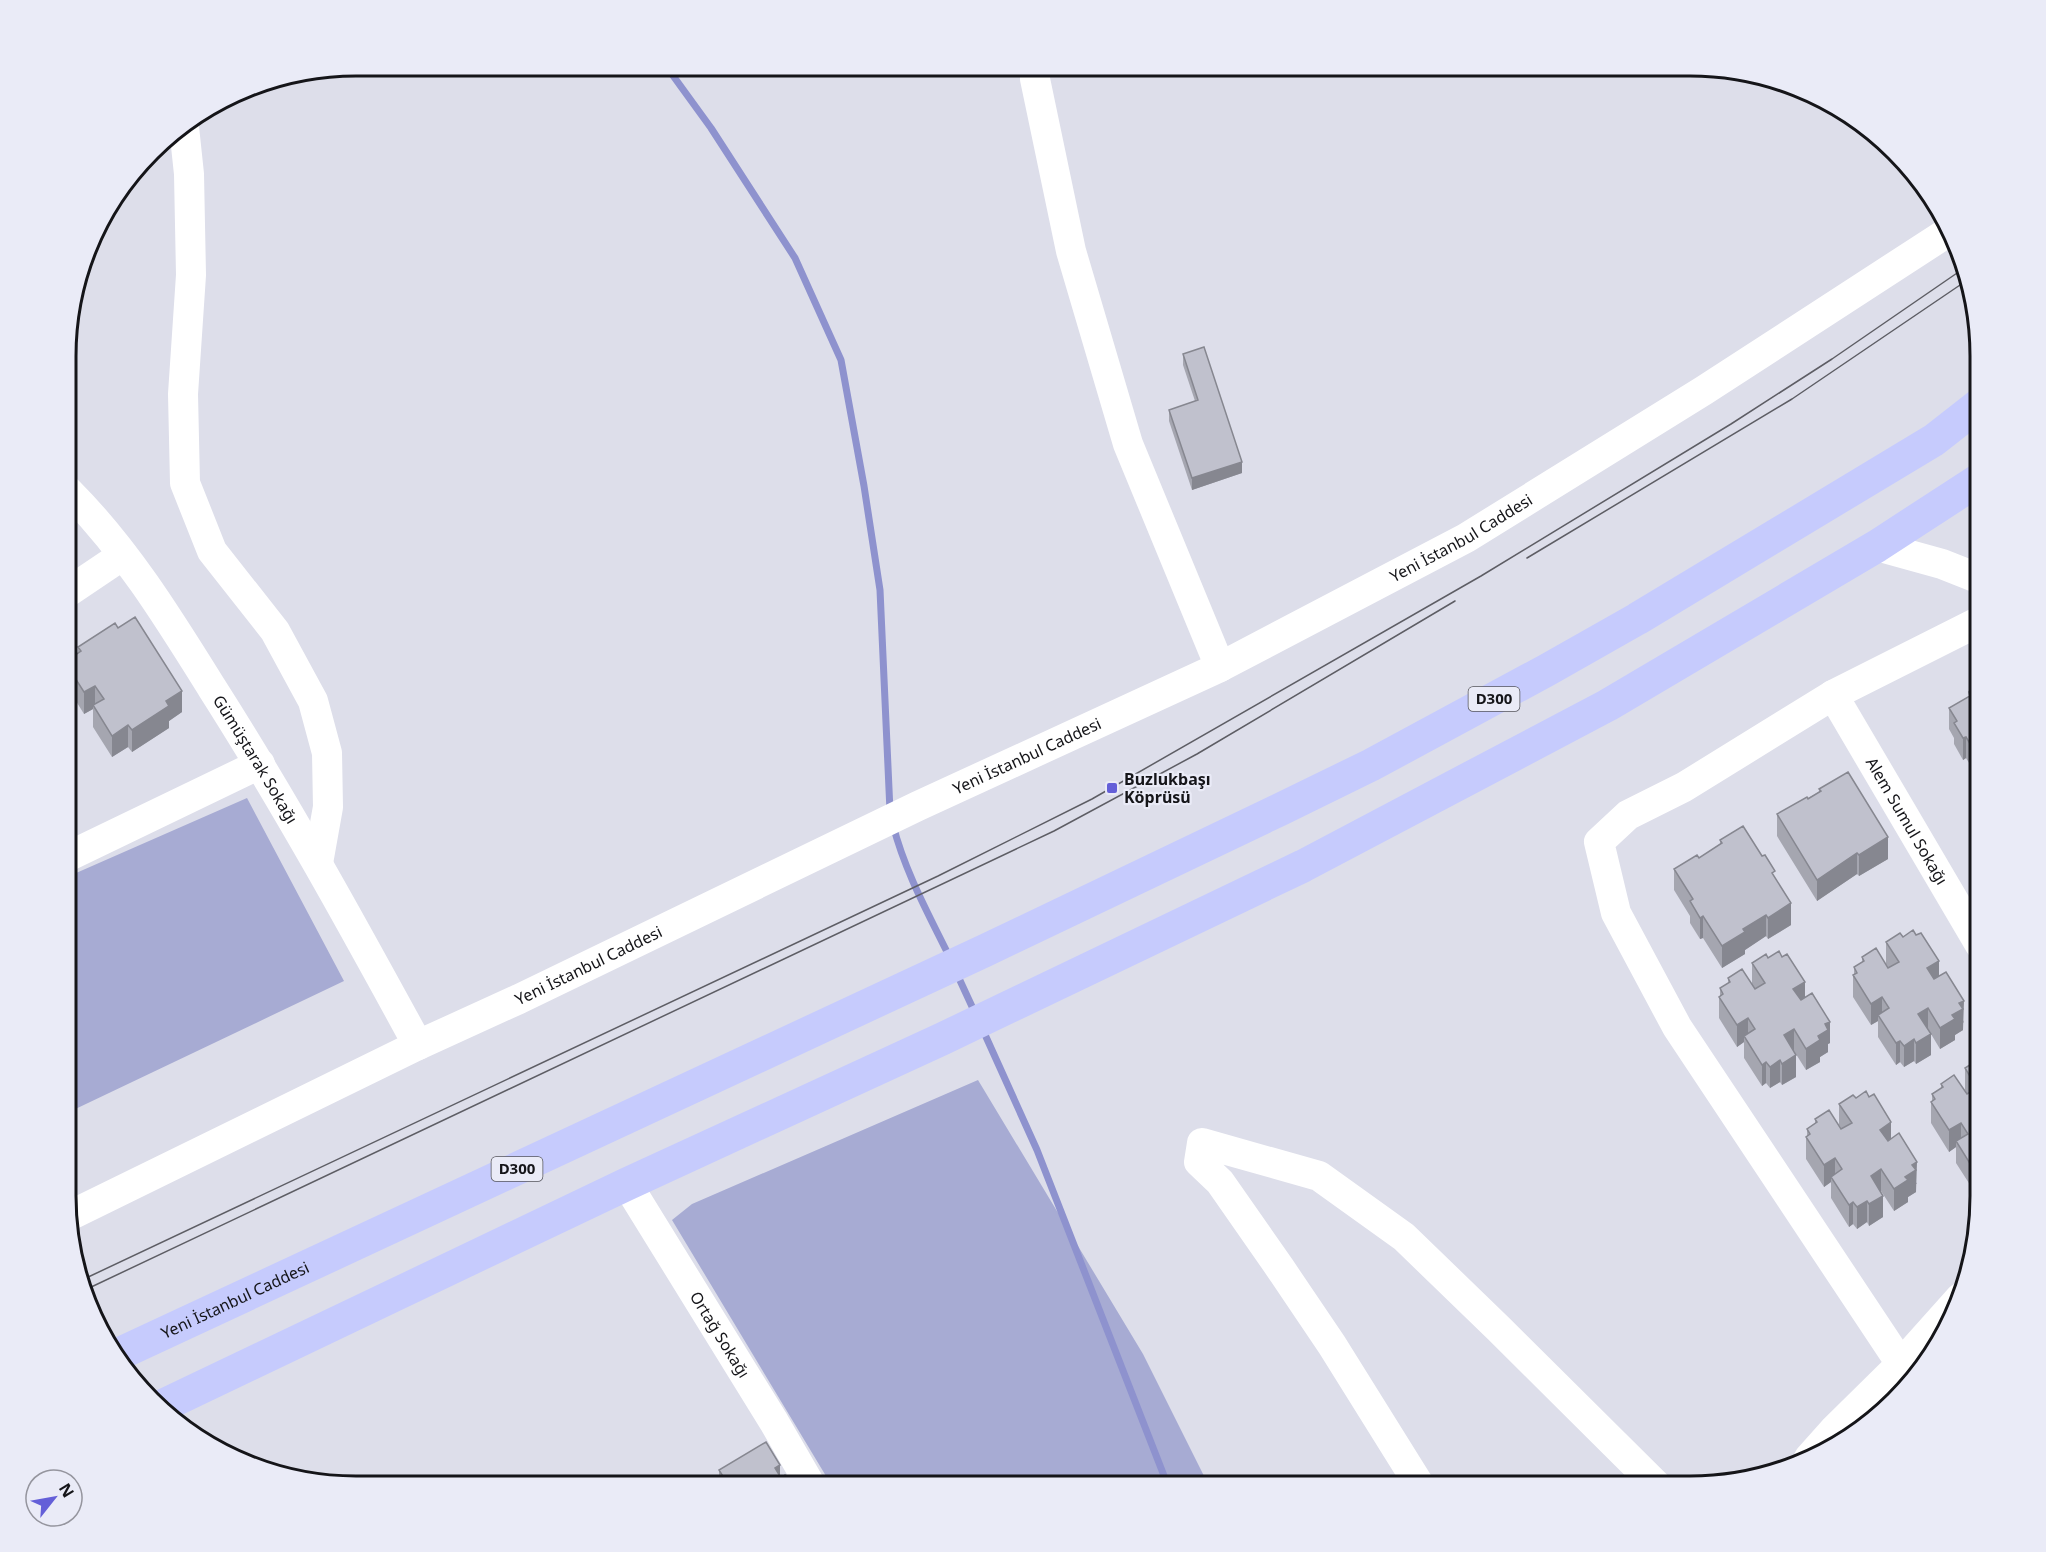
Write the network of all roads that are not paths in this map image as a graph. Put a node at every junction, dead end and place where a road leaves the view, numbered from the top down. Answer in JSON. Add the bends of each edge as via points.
{"nodes":[{"id":1,"x":1035,"y":76,"type":"edge"},
{"id":2,"x":185,"y":135,"type":"edge"},
{"id":3,"x":1942,"y":236,"type":"edge"},
{"id":4,"x":1970,"y":412,"type":"edge"},
{"id":5,"x":1970,"y":486,"type":"edge"},
{"id":6,"x":76,"y":499,"type":"edge"},
{"id":7,"x":1877,"y":546,"type":"junction"},
{"id":8,"x":123,"y":555,"type":"junction"},
{"id":9,"x":1970,"y":575,"type":"edge"},
{"id":10,"x":76,"y":587,"type":"edge"},
{"id":11,"x":1970,"y":626,"type":"edge"},
{"id":12,"x":1220,"y":667,"type":"junction"},
{"id":13,"x":1833,"y":695,"type":"junction"},
{"id":14,"x":260,"y":764,"type":"junction"},
{"id":15,"x":76,"y":852,"type":"edge"},
{"id":16,"x":318,"y":863,"type":"junction"},
{"id":17,"x":1970,"y":928,"type":"edge"},
{"id":18,"x":418,"y":1045,"type":"junction"},
{"id":19,"x":627,"y":1184,"type":"junction"},
{"id":20,"x":77,"y":1212,"type":"edge"},
{"id":21,"x":1941,"y":1320,"type":"edge"},
{"id":22,"x":124,"y":1352,"type":"edge"},
{"id":23,"x":1901,"y":1364,"type":"junction"},
{"id":24,"x":168,"y":1403,"type":"edge"},
{"id":25,"x":1841,"y":1431,"type":"edge"},
{"id":26,"x":805,"y":1476,"type":"edge"},
{"id":27,"x":1414,"y":1476,"type":"edge"},
{"id":28,"x":1647,"y":1476,"type":"edge"}],
"edges":[{"from":1,"to":12,"type":"street","via":[[1071,251],[1128,444]]},
{"from":2,"to":16,"type":"street","via":[[191,275],[183,394],[185,483],[212,551],[275,631],[313,700],[327,753],[328,807]]},
{"from":3,"to":12,"type":"street","name":"Yeni İstanbul Caddesi","via":[[1466,538]]},
{"from":4,"to":22,"type":"highway","name":"Yeni İstanbul Caddesi","number":"D300","via":[[1934,440],[1637,619],[1537,676],[1299,800]]},
{"from":5,"to":7,"type":"highway"},
{"from":6,"to":8,"type":"street","name":"Gümüştarak Sokağı"},
{"from":7,"to":9,"type":"street"},
{"from":7,"to":19,"type":"highway","via":[[1608,705],[1304,866]]},
{"from":8,"to":10,"type":"street"},
{"from":8,"to":14,"type":"street","name":"Gümüştarak Sokağı","via":[[166,615]]},
{"from":11,"to":13,"type":"street"},
{"from":12,"to":18,"type":"street","name":"Yeni İstanbul Caddesi","via":[[918,806]]},
{"from":13,"to":17,"type":"street","name":"Alem Sumul Sokağı"},
{"from":13,"to":23,"type":"street","via":[[1684,787],[1628,816],[1599,842],[1616,913],[1677,1026]]},
{"from":14,"to":15,"type":"street"},
{"from":14,"to":16,"type":"street","name":"Gümüştarak Sokağı"},
{"from":16,"to":18,"type":"street","name":"Gümüştarak Sokağı"},
{"from":18,"to":20,"type":"street","name":"Yeni İstanbul Caddesi"},
{"from":19,"to":24,"type":"highway"},
{"from":19,"to":26,"type":"street","name":"Ortağ Sokağı"},
{"from":21,"to":23,"type":"street"},
{"from":23,"to":25,"type":"street"},
{"from":27,"to":28,"type":"street","via":[[1280,1268],[1220,1182],[1199,1162],[1202,1143],[1319,1176],[1404,1238]]}]}
